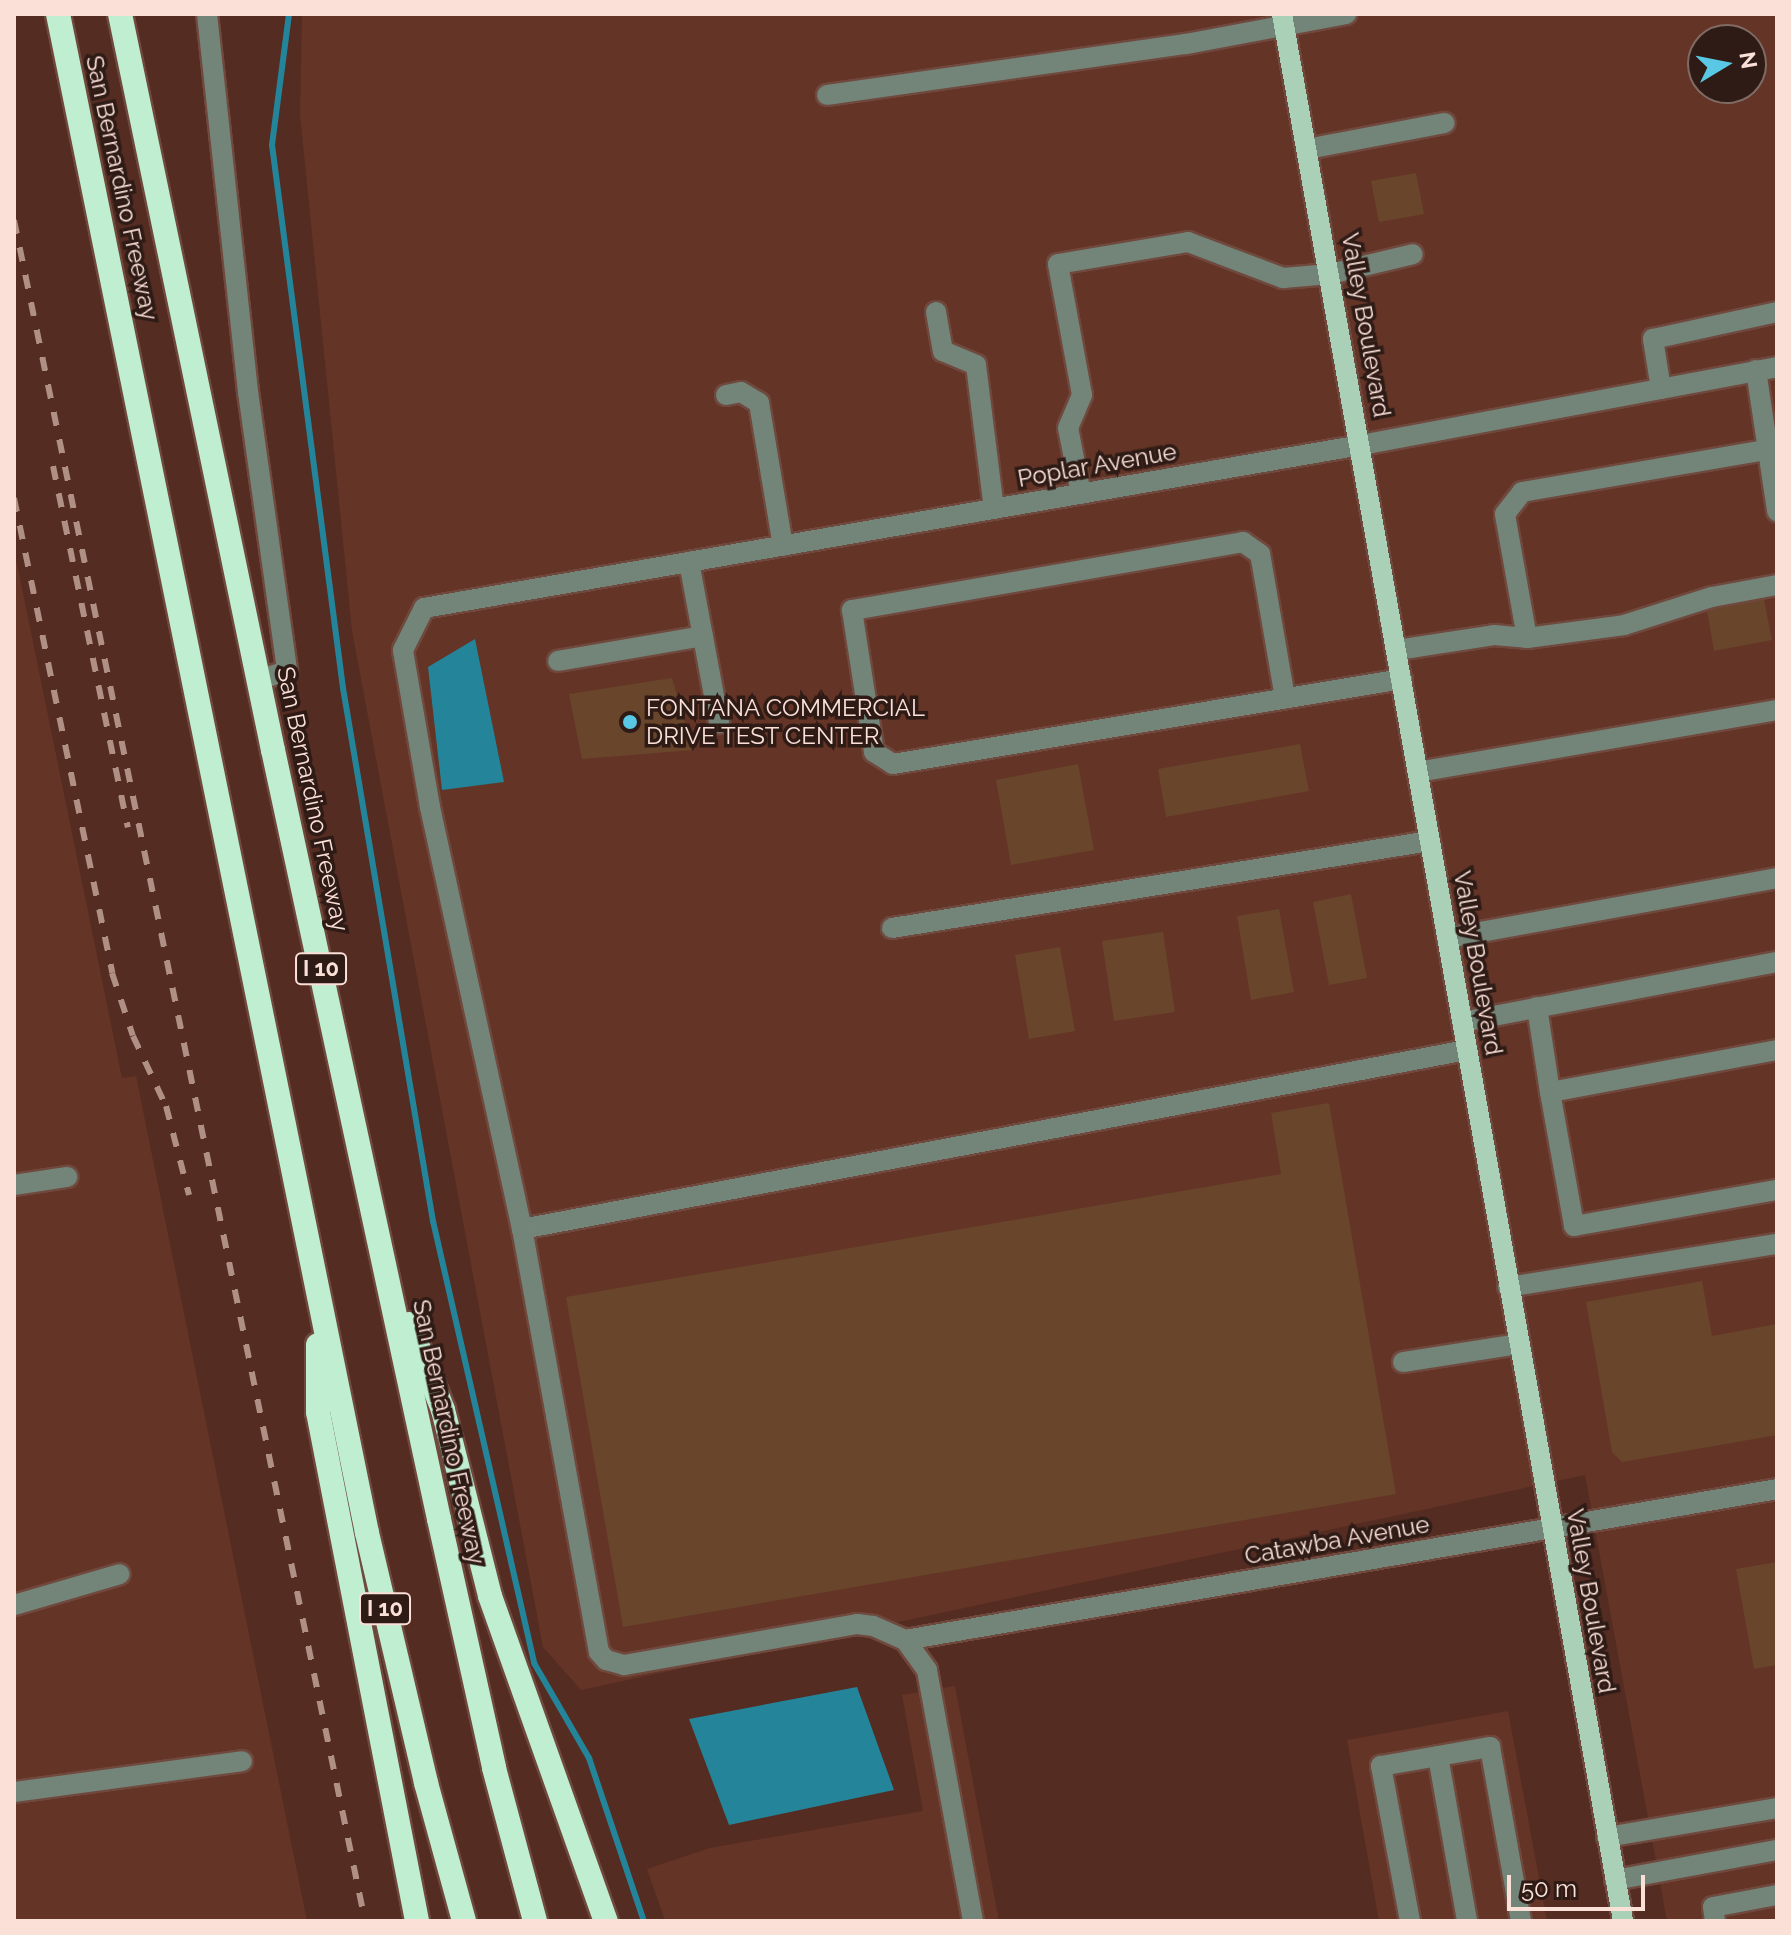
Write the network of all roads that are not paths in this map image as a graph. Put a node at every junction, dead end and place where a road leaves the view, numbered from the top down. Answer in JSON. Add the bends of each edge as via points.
{"nodes":[{"id":1,"x":58,"y":14,"type":"edge"},
{"id":2,"x":120,"y":14,"type":"edge"},
{"id":3,"x":207,"y":14,"type":"edge"},
{"id":4,"x":1346,"y":14,"type":"edge"},
{"id":5,"x":1283,"y":19,"type":"edge"},
{"id":6,"x":827,"y":95,"type":"dead end"},
{"id":7,"x":1445,"y":123,"type":"dead end"},
{"id":8,"x":1307,"y":149,"type":"junction"},
{"id":9,"x":1413,"y":254,"type":"dead end"},
{"id":10,"x":1330,"y":274,"type":"junction"},
{"id":11,"x":936,"y":312,"type":"dead end"},
{"id":12,"x":1777,"y":312,"type":"edge"},
{"id":13,"x":1777,"y":367,"type":"edge"},
{"id":14,"x":1756,"y":370,"type":"junction"},
{"id":15,"x":1661,"y":389,"type":"junction"},
{"id":16,"x":726,"y":395,"type":"dead end"},
{"id":17,"x":1361,"y":445,"type":"junction"},
{"id":18,"x":1774,"y":450,"type":"edge"},
{"id":19,"x":1081,"y":494,"type":"junction"},
{"id":20,"x":994,"y":509,"type":"junction"},
{"id":21,"x":1777,"y":511,"type":"edge"},
{"id":22,"x":783,"y":546,"type":"junction"},
{"id":23,"x":689,"y":562,"type":"junction"},
{"id":24,"x":1777,"y":585,"type":"edge"},
{"id":25,"x":703,"y":636,"type":"junction"},
{"id":26,"x":1527,"y":638,"type":"junction"},
{"id":27,"x":1397,"y":650,"type":"junction"},
{"id":28,"x":558,"y":661,"type":"dead end"},
{"id":29,"x":1402,"y":679,"type":"junction"},
{"id":30,"x":258,"y":680,"type":"junction"},
{"id":31,"x":1285,"y":698,"type":"junction"},
{"id":32,"x":1777,"y":710,"type":"edge"},
{"id":33,"x":719,"y":723,"type":"dead end"},
{"id":34,"x":1418,"y":772,"type":"junction"},
{"id":35,"x":1430,"y":841,"type":"junction"},
{"id":36,"x":1777,"y":878,"type":"edge"},
{"id":37,"x":892,"y":928,"type":"dead end"},
{"id":38,"x":1447,"y":938,"type":"junction"},
{"id":39,"x":1777,"y":962,"type":"edge"},
{"id":40,"x":1537,"y":1007,"type":"junction"},
{"id":41,"x":1462,"y":1022,"type":"junction"},
{"id":42,"x":1467,"y":1050,"type":"junction"},
{"id":43,"x":1777,"y":1050,"type":"edge"},
{"id":44,"x":1550,"y":1092,"type":"junction"},
{"id":45,"x":67,"y":1177,"type":"dead end"},
{"id":46,"x":14,"y":1185,"type":"edge"},
{"id":47,"x":1777,"y":1190,"type":"edge"},
{"id":48,"x":522,"y":1229,"type":"junction"},
{"id":49,"x":1777,"y":1244,"type":"edge"},
{"id":50,"x":382,"y":1256,"type":"junction"},
{"id":51,"x":1508,"y":1287,"type":"junction"},
{"id":52,"x":317,"y":1294,"type":"junction"},
{"id":53,"x":1518,"y":1344,"type":"junction"},
{"id":54,"x":1403,"y":1362,"type":"dead end"},
{"id":55,"x":1777,"y":1489,"type":"edge"},
{"id":56,"x":1551,"y":1530,"type":"junction"},
{"id":57,"x":120,"y":1574,"type":"dead end"},
{"id":58,"x":14,"y":1605,"type":"edge"},
{"id":59,"x":905,"y":1640,"type":"junction"},
{"id":60,"x":1438,"y":1756,"type":"junction"},
{"id":61,"x":242,"y":1761,"type":"dead end"},
{"id":62,"x":14,"y":1792,"type":"edge"},
{"id":63,"x":1777,"y":1808,"type":"edge"},
{"id":64,"x":1607,"y":1837,"type":"junction"},
{"id":65,"x":1777,"y":1850,"type":"edge"},
{"id":66,"x":1615,"y":1880,"type":"junction"},
{"id":67,"x":1777,"y":1895,"type":"edge"},
{"id":68,"x":417,"y":1921,"type":"edge"},
{"id":69,"x":464,"y":1921,"type":"edge"},
{"id":70,"x":535,"y":1921,"type":"edge"},
{"id":71,"x":606,"y":1921,"type":"edge"},
{"id":72,"x":973,"y":1921,"type":"edge"},
{"id":73,"x":1410,"y":1921,"type":"edge"},
{"id":74,"x":1467,"y":1921,"type":"edge"},
{"id":75,"x":1521,"y":1921,"type":"edge"},
{"id":76,"x":1623,"y":1921,"type":"edge"},
{"id":77,"x":1715,"y":1921,"type":"edge"}],
"edges":[{"from":1,"to":52,"type":"highway","name":"San Bernardino Freeway","number":"I 10"},
{"from":2,"to":30,"type":"highway","name":"San Bernardino Freeway","number":"I 10"},
{"from":3,"to":30,"type":"street","via":[[248,392],[287,671]]},
{"from":4,"to":5,"type":"street"},
{"from":5,"to":6,"type":"street","via":[[1186,44]]},
{"from":5,"to":8,"type":"main road","name":"Valley Boulevard"},
{"from":7,"to":8,"type":"street"},
{"from":8,"to":10,"type":"main road","name":"Valley Boulevard"},
{"from":9,"to":10,"type":"street"},
{"from":10,"to":17,"type":"main road","name":"Valley Boulevard"},
{"from":10,"to":19,"type":"street","via":[[1283,278],[1188,242],[1058,264],[1082,395],[1068,428]]},
{"from":11,"to":20,"type":"street","via":[[943,351],[976,365]]},
{"from":12,"to":15,"type":"street","via":[[1653,339]]},
{"from":13,"to":14,"type":"street","name":"Poplar Avenue"},
{"from":14,"to":15,"type":"street","name":"Poplar Avenue"},
{"from":14,"to":18,"type":"street"},
{"from":15,"to":17,"type":"street","name":"Poplar Avenue"},
{"from":16,"to":22,"type":"street","via":[[741,392],[759,403]]},
{"from":17,"to":19,"type":"street","name":"Poplar Avenue"},
{"from":17,"to":27,"type":"main road","name":"Valley Boulevard"},
{"from":18,"to":21,"type":"street"},
{"from":18,"to":26,"type":"street","via":[[1522,492],[1505,514]]},
{"from":19,"to":20,"type":"street","name":"Poplar Avenue"},
{"from":20,"to":22,"type":"street","name":"Poplar Avenue"},
{"from":22,"to":23,"type":"street","name":"Poplar Avenue"},
{"from":23,"to":25,"type":"street"},
{"from":23,"to":48,"type":"street","name":"Poplar Avenue","via":[[424,608],[403,650],[430,807]]},
{"from":24,"to":26,"type":"street","via":[[1712,597],[1624,625]]},
{"from":25,"to":28,"type":"street"},
{"from":25,"to":33,"type":"street"},
{"from":26,"to":27,"type":"street","via":[[1494,635]]},
{"from":27,"to":29,"type":"main road","name":"Valley Boulevard"},
{"from":29,"to":31,"type":"street"},
{"from":29,"to":34,"type":"main road","name":"Valley Boulevard"},
{"from":30,"to":50,"type":"highway","name":"San Bernardino Freeway","number":"I 10"},
{"from":31,"to":31,"type":"street","via":[[893,764],[874,752],[852,610],[1243,542],[1260,554]]},
{"from":32,"to":34,"type":"street"},
{"from":34,"to":35,"type":"main road","name":"Valley Boulevard"},
{"from":35,"to":37,"type":"street"},
{"from":35,"to":38,"type":"main road","name":"Valley Boulevard"},
{"from":36,"to":38,"type":"street"},
{"from":38,"to":41,"type":"main road","name":"Valley Boulevard"},
{"from":39,"to":40,"type":"street"},
{"from":40,"to":41,"type":"street"},
{"from":40,"to":44,"type":"street"},
{"from":41,"to":42,"type":"main road","name":"Valley Boulevard"},
{"from":42,"to":48,"type":"street"},
{"from":42,"to":51,"type":"main road","name":"Valley Boulevard"},
{"from":43,"to":44,"type":"street"},
{"from":44,"to":47,"type":"street","via":[[1574,1226]]},
{"from":45,"to":46,"type":"street"},
{"from":48,"to":59,"type":"street","via":[[596,1640],[606,1660],[636,1663],[857,1624]]},
{"from":49,"to":51,"type":"street"},
{"from":50,"to":70,"type":"highway","name":"San Bernardino Freeway","number":"I 10","via":[[491,1753]]},
{"from":50,"to":71,"type":"highway","via":[[443,1410],[490,1596]]},
{"from":51,"to":53,"type":"main road","name":"Valley Boulevard"},
{"from":52,"to":68,"type":"highway","via":[[318,1412]]},
{"from":52,"to":69,"type":"highway","name":"San Bernardino Freeway","number":"I 10","via":[[374,1562]]},
{"from":53,"to":54,"type":"street"},
{"from":53,"to":56,"type":"main road","name":"Valley Boulevard"},
{"from":55,"to":56,"type":"street","name":"Catawba Avenue"},
{"from":56,"to":59,"type":"street","name":"Catawba Avenue"},
{"from":56,"to":64,"type":"main road","name":"Valley Boulevard"},
{"from":57,"to":58,"type":"street"},
{"from":59,"to":72,"type":"street","via":[[927,1670]]},
{"from":60,"to":73,"type":"street","via":[[1381,1766]]},
{"from":60,"to":74,"type":"street"},
{"from":60,"to":75,"type":"street","via":[[1490,1747]]},
{"from":61,"to":62,"type":"street"},
{"from":63,"to":64,"type":"street"},
{"from":64,"to":66,"type":"main road","name":"Valley Boulevard"},
{"from":65,"to":66,"type":"street"},
{"from":66,"to":76,"type":"main road","name":"Valley Boulevard"},
{"from":67,"to":77,"type":"street","via":[[1713,1907]]}]}
